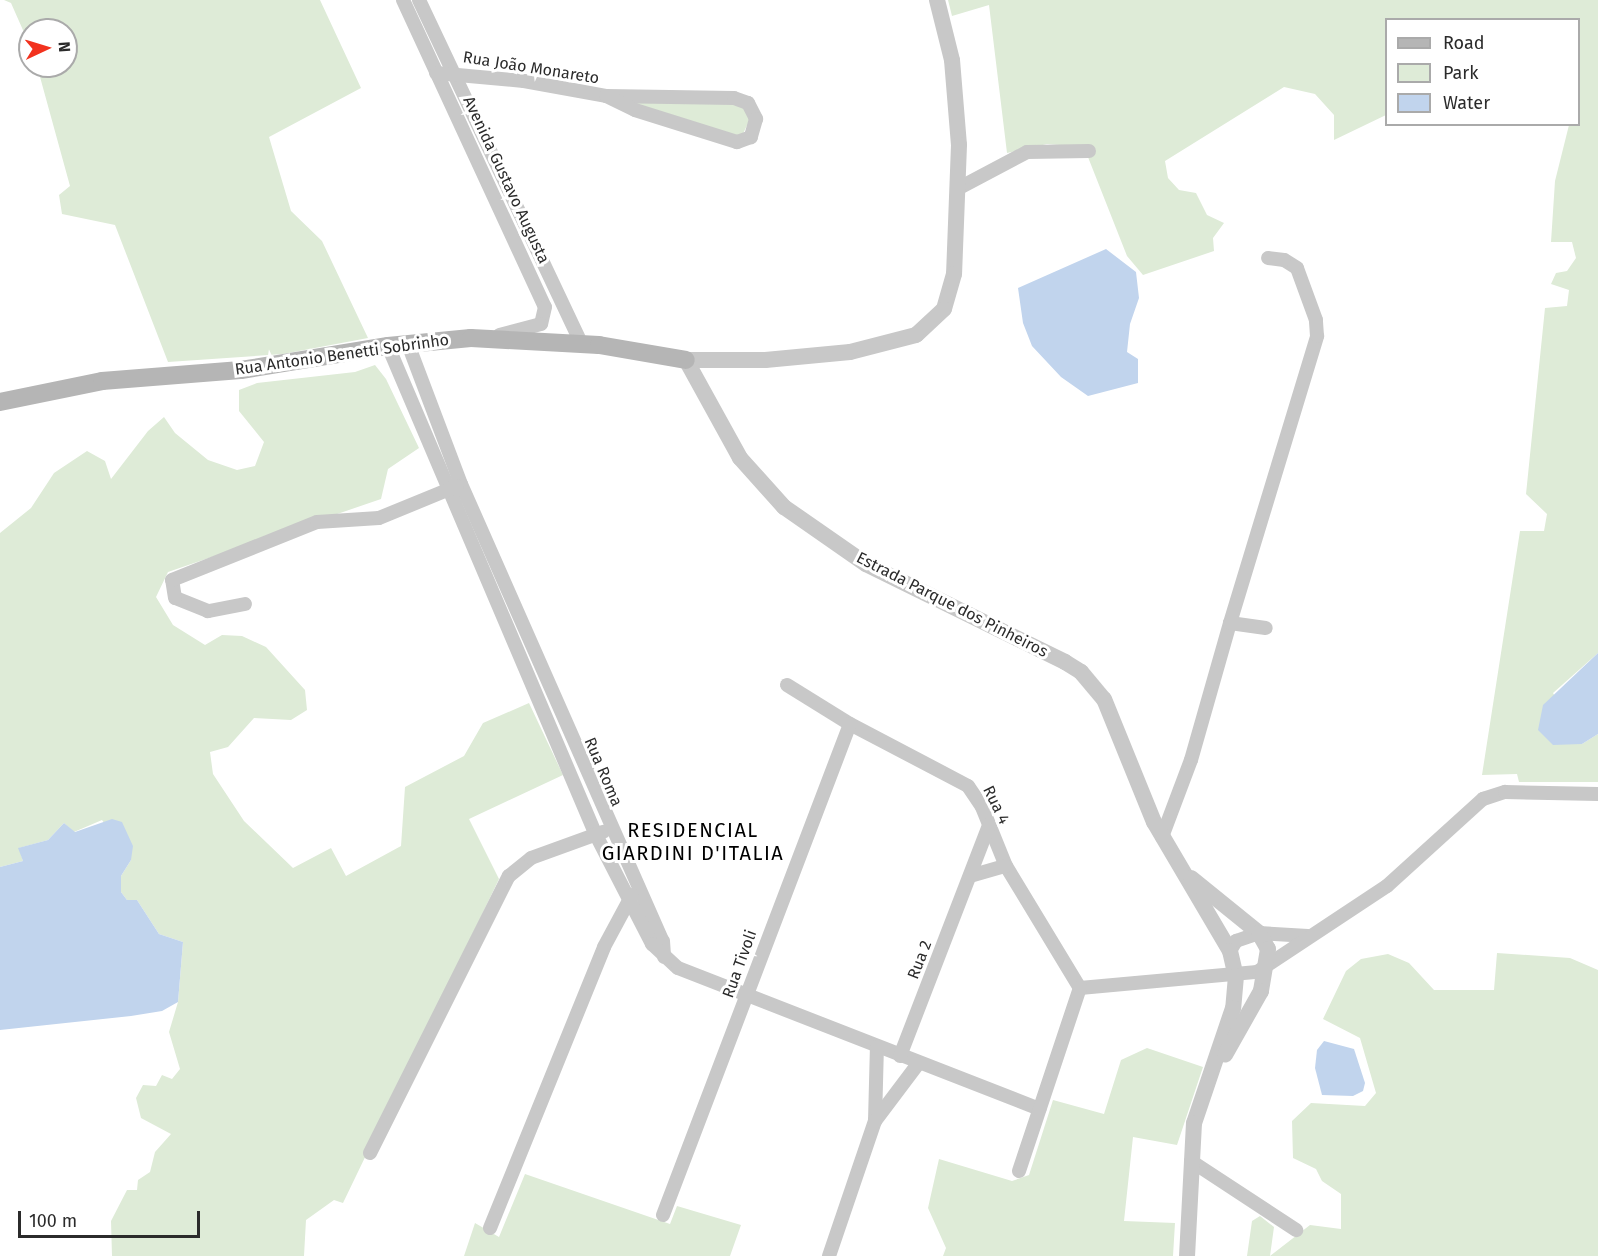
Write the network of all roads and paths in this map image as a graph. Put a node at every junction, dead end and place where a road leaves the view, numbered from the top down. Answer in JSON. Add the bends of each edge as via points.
{"nodes":[{"id":1,"x":403,"y":0,"type":"edge"},
{"id":2,"x":418,"y":0,"type":"edge"},
{"id":3,"x":937,"y":0,"type":"edge"},
{"id":4,"x":444,"y":73,"type":"junction"},
{"id":5,"x":606,"y":96,"type":"junction"},
{"id":6,"x":1089,"y":151,"type":"dead end"},
{"id":7,"x":959,"y":188,"type":"junction"},
{"id":8,"x":1268,"y":258,"type":"dead end"},
{"id":9,"x":485,"y":338,"type":"junction"},
{"id":10,"x":580,"y":343,"type":"junction"},
{"id":11,"x":408,"y":344,"type":"junction"},
{"id":12,"x":388,"y":346,"type":"junction"},
{"id":13,"x":686,"y":360,"type":"junction"},
{"id":14,"x":0,"y":402,"type":"edge"},
{"id":15,"x":461,"y":484,"type":"junction"},
{"id":16,"x":448,"y":489,"type":"junction"},
{"id":17,"x":507,"y":591,"type":"junction"},
{"id":18,"x":493,"y":597,"type":"junction"},
{"id":19,"x":245,"y":603,"type":"dead end"},
{"id":20,"x":1230,"y":623,"type":"junction"},
{"id":21,"x":1266,"y":628,"type":"dead end"},
{"id":22,"x":787,"y":685,"type":"dead end"},
{"id":23,"x":850,"y":724,"type":"junction"},
{"id":24,"x":1598,"y":794,"type":"edge"},
{"id":25,"x":989,"y":825,"type":"junction"},
{"id":26,"x":610,"y":829,"type":"junction"},
{"id":27,"x":596,"y":834,"type":"junction"},
{"id":28,"x":1162,"y":837,"type":"junction"},
{"id":29,"x":1006,"y":866,"type":"junction"},
{"id":30,"x":1186,"y":873,"type":"junction"},
{"id":31,"x":970,"y":876,"type":"junction"},
{"id":32,"x":633,"y":894,"type":"junction"},
{"id":33,"x":1259,"y":933,"type":"junction"},
{"id":34,"x":1308,"y":936,"type":"junction"},
{"id":35,"x":1230,"y":951,"type":"junction"},
{"id":36,"x":1268,"y":967,"type":"junction"},
{"id":37,"x":1236,"y":976,"type":"junction"},
{"id":38,"x":1080,"y":988,"type":"junction"},
{"id":39,"x":746,"y":995,"type":"junction"},
{"id":40,"x":877,"y":1047,"type":"junction"},
{"id":41,"x":900,"y":1056,"type":"junction"},
{"id":42,"x":918,"y":1064,"type":"junction"},
{"id":43,"x":1206,"y":1087,"type":"junction"},
{"id":44,"x":1040,"y":1109,"type":"junction"},
{"id":45,"x":876,"y":1121,"type":"junction"},
{"id":46,"x":370,"y":1153,"type":"dead end"},
{"id":47,"x":1191,"y":1161,"type":"junction"},
{"id":48,"x":1019,"y":1171,"type":"dead end"},
{"id":49,"x":663,"y":1215,"type":"dead end"},
{"id":50,"x":490,"y":1228,"type":"dead end"},
{"id":51,"x":1296,"y":1230,"type":"dead end"},
{"id":52,"x":829,"y":1256,"type":"edge"},
{"id":53,"x":1187,"y":1256,"type":"edge"}],
"edges":[{"from":1,"to":4,"type":"street","name":"Avenida Gustavo Augusta"},
{"from":2,"to":4,"type":"street","name":"Avenida Gustavo Augusta"},
{"from":3,"to":7,"type":"street","via":[[958,102]]},
{"from":4,"to":5,"type":"street","name":"Rua João Monareto"},
{"from":4,"to":9,"type":"street","name":"Avenida Gustavo Augusta","via":[[545,307],[541,324]]},
{"from":4,"to":10,"type":"street","name":"Avenida Gustavo Augusta"},
{"from":5,"to":5,"type":"street","name":"Rua João Monareto","via":[[635,110],[737,142],[751,138],[756,119],[748,103],[734,98]]},
{"from":6,"to":7,"type":"street","via":[[1027,152]]},
{"from":7,"to":13,"type":"street","via":[[951,292],[930,326],[916,335],[850,352],[765,360]]},
{"from":8,"to":20,"type":"street","via":[[1284,260],[1297,268],[1316,320],[1317,336]]},
{"from":9,"to":10,"type":"main road","name":"Rua Antonio Benetti Sobrinho"},
{"from":9,"to":11,"type":"main road","name":"Rua Antonio Benetti Sobrinho"},
{"from":10,"to":13,"type":"main road","name":"Rua Antonio Benetti Sobrinho"},
{"from":11,"to":12,"type":"main road","name":"Rua Antonio Benetti Sobrinho"},
{"from":11,"to":15,"type":"street","name":"Rua Roma"},
{"from":12,"to":14,"type":"main road","name":"Rua Antonio Benetti Sobrinho","via":[[241,370],[102,381]]},
{"from":12,"to":16,"type":"street","name":"Rua Roma"},
{"from":13,"to":28,"type":"street","name":"Estrada Parque dos Pinheiros","via":[[740,458],[784,507],[866,564],[1065,662],[1092,683],[1109,710],[1139,791]]},
{"from":15,"to":16,"type":"street"},
{"from":15,"to":17,"type":"street","name":"Rua Roma"},
{"from":16,"to":18,"type":"street","name":"Rua Roma"},
{"from":16,"to":19,"type":"street","via":[[379,518],[317,522],[172,580],[170,588],[175,598],[208,611]]},
{"from":17,"to":18,"type":"street"},
{"from":17,"to":26,"type":"street","name":"Rua Roma"},
{"from":18,"to":27,"type":"street","name":"Rua Roma"},
{"from":20,"to":21,"type":"street"},
{"from":20,"to":28,"type":"street","via":[[1191,760]]},
{"from":22,"to":23,"type":"street","name":"Rua 4"},
{"from":23,"to":25,"type":"street","name":"Rua 4","via":[[968,786]]},
{"from":23,"to":39,"type":"street","name":"Rua Tivoli"},
{"from":24,"to":34,"type":"street","via":[[1505,792],[1483,799],[1395,880]]},
{"from":25,"to":29,"type":"street","name":"Rua 4"},
{"from":25,"to":31,"type":"street","name":"Rua 2"},
{"from":26,"to":27,"type":"street"},
{"from":26,"to":32,"type":"street","name":"Rua Roma"},
{"from":27,"to":32,"type":"street","name":"Rua Roma"},
{"from":27,"to":46,"type":"street","via":[[531,858],[510,876]]},
{"from":28,"to":30,"type":"street","name":"Estrada Parque dos Pinheiros"},
{"from":29,"to":31,"type":"street"},
{"from":29,"to":38,"type":"street","name":"Rua 4"},
{"from":30,"to":33,"type":"street","name":"Estrada Parque dos Pinheiros"},
{"from":30,"to":35,"type":"street","name":"Estrada Parque dos Pinheiros"},
{"from":31,"to":41,"type":"street","name":"Rua 2"},
{"from":32,"to":39,"type":"street","name":"Rua Roma","via":[[652,944],[664,957],[678,968]]},
{"from":32,"to":50,"type":"street","via":[[604,947]]},
{"from":33,"to":34,"type":"street"},
{"from":33,"to":35,"type":"street","via":[[1236,941]]},
{"from":33,"to":36,"type":"street","name":"Estrada Parque dos Pinheiros","via":[[1269,949]]},
{"from":34,"to":36,"type":"street"},
{"from":35,"to":37,"type":"street","name":"Estrada Parque dos Pinheiros"},
{"from":36,"to":37,"type":"street"},
{"from":36,"to":43,"type":"street","name":"Estrada Parque dos Pinheiros","via":[[1257,999]]},
{"from":37,"to":38,"type":"street"},
{"from":37,"to":43,"type":"street","name":"Estrada Parque dos Pinheiros","via":[[1233,1008]]},
{"from":38,"to":44,"type":"street"},
{"from":39,"to":40,"type":"street"},
{"from":39,"to":49,"type":"street","name":"Rua Tivoli"},
{"from":40,"to":41,"type":"street"},
{"from":40,"to":45,"type":"street"},
{"from":41,"to":42,"type":"street"},
{"from":42,"to":44,"type":"street"},
{"from":42,"to":45,"type":"street"},
{"from":43,"to":47,"type":"street","name":"Estrada Parque dos Pinheiros","via":[[1194,1123]]},
{"from":44,"to":48,"type":"street"},
{"from":45,"to":52,"type":"street"},
{"from":47,"to":51,"type":"street"},
{"from":47,"to":53,"type":"street","name":"Estrada Parque dos Pinheiros"}]}
